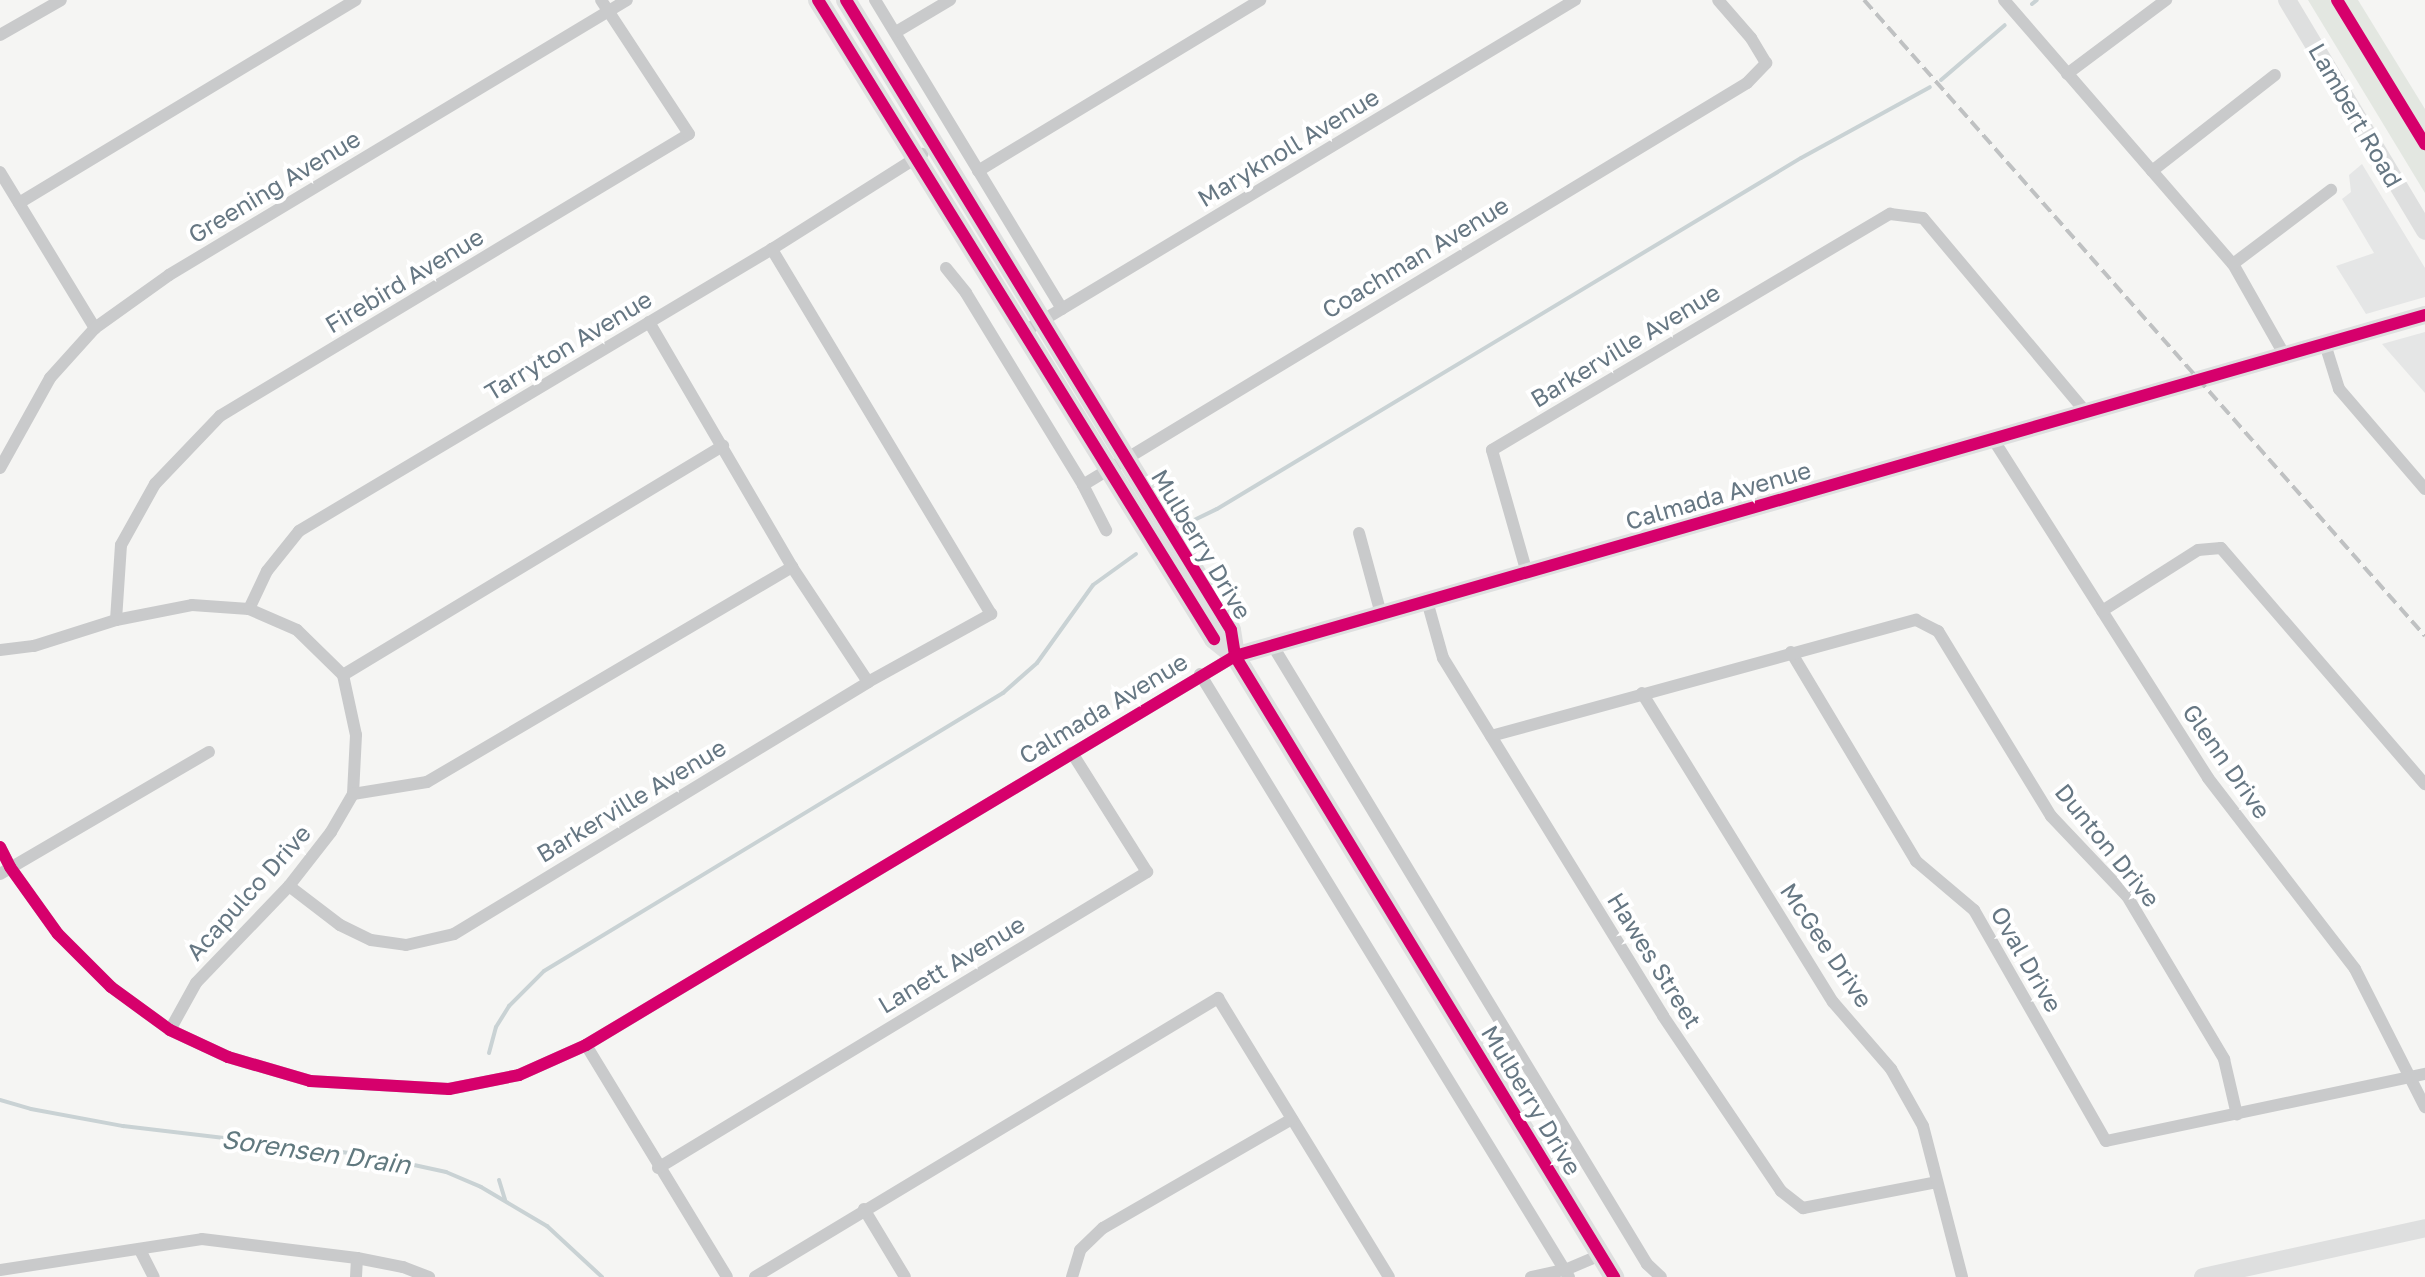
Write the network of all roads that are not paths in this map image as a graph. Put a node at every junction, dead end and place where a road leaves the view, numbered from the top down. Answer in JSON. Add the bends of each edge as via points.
{"nodes":[{"id":1,"x":61,"y":0,"type":"edge"},
{"id":2,"x":355,"y":0,"type":"edge"},
{"id":3,"x":627,"y":0,"type":"edge"},
{"id":4,"x":818,"y":0,"type":"edge"},
{"id":5,"x":846,"y":0,"type":"edge"},
{"id":6,"x":875,"y":0,"type":"edge"},
{"id":7,"x":950,"y":0,"type":"edge"},
{"id":8,"x":1260,"y":0,"type":"edge"},
{"id":9,"x":1575,"y":0,"type":"edge"},
{"id":10,"x":1718,"y":0,"type":"edge"},
{"id":11,"x":2004,"y":0,"type":"edge"},
{"id":12,"x":2166,"y":0,"type":"edge"},
{"id":13,"x":2287,"y":0,"type":"edge"},
{"id":14,"x":604,"y":6,"type":"edge"},
{"id":15,"x":896,"y":32,"type":"junction"},
{"id":16,"x":0,"y":35,"type":"edge"},
{"id":17,"x":2067,"y":74,"type":"junction"},
{"id":18,"x":2275,"y":75,"type":"dead end"},
{"id":19,"x":938,"y":146,"type":"junction"},
{"id":20,"x":915,"y":158,"type":"junction"},
{"id":21,"x":978,"y":171,"type":"junction"},
{"id":22,"x":2152,"y":171,"type":"junction"},
{"id":23,"x":0,"y":172,"type":"edge"},
{"id":24,"x":2331,"y":190,"type":"dead end"},
{"id":25,"x":19,"y":203,"type":"junction"},
{"id":26,"x":2425,"y":231,"type":"edge"},
{"id":27,"x":772,"y":249,"type":"junction"},
{"id":28,"x":2233,"y":264,"type":"junction"},
{"id":29,"x":946,"y":268,"type":"dead end"},
{"id":30,"x":1053,"y":315,"type":"junction"},
{"id":31,"x":2425,"y":315,"type":"edge"},
{"id":32,"x":649,"y":322,"type":"junction"},
{"id":33,"x":95,"y":328,"type":"junction"},
{"id":34,"x":1025,"y":331,"type":"junction"},
{"id":35,"x":2325,"y":344,"type":"junction"},
{"id":36,"x":2284,"y":354,"type":"junction"},
{"id":37,"x":2086,"y":412,"type":"junction"},
{"id":38,"x":1993,"y":439,"type":"junction"},
{"id":39,"x":3,"y":446,"type":"edge"},
{"id":40,"x":723,"y":446,"type":"junction"},
{"id":41,"x":1116,"y":462,"type":"junction"},
{"id":42,"x":0,"y":468,"type":"edge"},
{"id":43,"x":1083,"y":485,"type":"junction"},
{"id":44,"x":2425,"y":489,"type":"edge"},
{"id":45,"x":1106,"y":530,"type":"dead end"},
{"id":46,"x":1359,"y":533,"type":"dead end"},
{"id":47,"x":792,"y":567,"type":"junction"},
{"id":48,"x":1527,"y":573,"type":"junction"},
{"id":49,"x":1427,"y":601,"type":"junction"},
{"id":50,"x":249,"y":609,"type":"junction"},
{"id":51,"x":2102,"y":611,"type":"junction"},
{"id":52,"x":1381,"y":614,"type":"junction"},
{"id":53,"x":116,"y":620,"type":"junction"},
{"id":54,"x":1273,"y":646,"type":"junction"},
{"id":55,"x":0,"y":650,"type":"edge"},
{"id":56,"x":1791,"y":652,"type":"junction"},
{"id":57,"x":1235,"y":656,"type":"junction"},
{"id":58,"x":1200,"y":674,"type":"junction"},
{"id":59,"x":343,"y":675,"type":"junction"},
{"id":60,"x":868,"y":682,"type":"junction"},
{"id":61,"x":1642,"y":693,"type":"junction"},
{"id":62,"x":1491,"y":736,"type":"junction"},
{"id":63,"x":209,"y":752,"type":"dead end"},
{"id":64,"x":1072,"y":753,"type":"junction"},
{"id":65,"x":2425,"y":784,"type":"edge"},
{"id":66,"x":353,"y":794,"type":"junction"},
{"id":67,"x":0,"y":847,"type":"edge"},
{"id":68,"x":5,"y":871,"type":"edge"},
{"id":69,"x":289,"y":886,"type":"junction"},
{"id":70,"x":170,"y":1030,"type":"junction"},
{"id":71,"x":586,"y":1045,"type":"junction"},
{"id":72,"x":2425,"y":1074,"type":"edge"},
{"id":73,"x":2410,"y":1079,"type":"junction"},
{"id":74,"x":2425,"y":1107,"type":"edge"},
{"id":75,"x":2237,"y":1115,"type":"junction"},
{"id":76,"x":1292,"y":1119,"type":"junction"},
{"id":77,"x":658,"y":1168,"type":"junction"},
{"id":78,"x":1937,"y":1182,"type":"junction"},
{"id":79,"x":864,"y":1209,"type":"junction"},
{"id":80,"x":2425,"y":1228,"type":"edge"},
{"id":81,"x":140,"y":1250,"type":"junction"},
{"id":82,"x":1601,"y":1255,"type":"junction"},
{"id":83,"x":357,"y":1258,"type":"junction"},
{"id":84,"x":0,"y":1270,"type":"edge"},
{"id":85,"x":1567,"y":1274,"type":"edge"},
{"id":86,"x":154,"y":1277,"type":"edge"},
{"id":87,"x":356,"y":1277,"type":"edge"},
{"id":88,"x":429,"y":1277,"type":"edge"},
{"id":89,"x":727,"y":1277,"type":"edge"},
{"id":90,"x":755,"y":1277,"type":"edge"},
{"id":91,"x":905,"y":1277,"type":"edge"},
{"id":92,"x":1072,"y":1277,"type":"edge"},
{"id":93,"x":1389,"y":1277,"type":"edge"},
{"id":94,"x":1531,"y":1277,"type":"edge"},
{"id":95,"x":1614,"y":1277,"type":"edge"},
{"id":96,"x":1661,"y":1277,"type":"edge"},
{"id":97,"x":1962,"y":1277,"type":"edge"},
{"id":98,"x":2203,"y":1277,"type":"edge"}],
"edges":[{"from":1,"to":16,"type":"street"},
{"from":2,"to":25,"type":"street"},
{"from":3,"to":14,"type":"street","name":"Greening Avenue"},
{"from":4,"to":20,"type":"main road","name":"Mulberry Drive"},
{"from":5,"to":19,"type":"main road","name":"Mulberry Drive"},
{"from":6,"to":15,"type":"street"},
{"from":7,"to":15,"type":"street"},
{"from":8,"to":21,"type":"street"},
{"from":9,"to":30,"type":"street","name":"Maryknoll Avenue"},
{"from":10,"to":41,"type":"street","name":"Coachman Avenue","via":[[1766,63],[1747,83]]},
{"from":11,"to":17,"type":"street"},
{"from":12,"to":17,"type":"street"},
{"from":13,"to":26,"type":"street","name":"Lambert Road"},
{"from":14,"to":33,"type":"street","name":"Greening Avenue","via":[[169,275]]},
{"from":14,"to":53,"type":"street","name":"Firebird Avenue","via":[[689,134],[220,416],[155,484],[121,545]]},
{"from":15,"to":21,"type":"street"},
{"from":17,"to":22,"type":"street"},
{"from":18,"to":22,"type":"street"},
{"from":19,"to":20,"type":"street","name":"Tarryton Avenue"},
{"from":19,"to":30,"type":"main road","name":"Mulberry Drive"},
{"from":20,"to":27,"type":"street","name":"Tarryton Avenue"},
{"from":20,"to":34,"type":"main road","name":"Mulberry Drive"},
{"from":21,"to":30,"type":"street"},
{"from":22,"to":28,"type":"street"},
{"from":23,"to":25,"type":"street"},
{"from":24,"to":28,"type":"street"},
{"from":25,"to":33,"type":"street"},
{"from":27,"to":32,"type":"street","name":"Tarryton Avenue"},
{"from":27,"to":60,"type":"street","name":"Barkerville Avenue","via":[[991,614]]},
{"from":28,"to":36,"type":"street"},
{"from":29,"to":43,"type":"street"},
{"from":30,"to":34,"type":"street","name":"Maryknoll Avenue"},
{"from":30,"to":41,"type":"main road","name":"Mulberry Drive"},
{"from":31,"to":35,"type":"street","name":"Calmada Avenue"},
{"from":32,"to":40,"type":"street"},
{"from":32,"to":50,"type":"street","name":"Tarryton Avenue","via":[[299,531],[267,571]]},
{"from":33,"to":39,"type":"street","name":"Greening Avenue","via":[[50,378]]},
{"from":34,"to":41,"type":"main road","name":"Mulberry Drive"},
{"from":35,"to":36,"type":"street","name":"Calmada Avenue"},
{"from":35,"to":44,"type":"street","via":[[2339,389]]},
{"from":36,"to":37,"type":"street","name":"Calmada Avenue"},
{"from":37,"to":38,"type":"street","name":"Calmada Avenue"},
{"from":37,"to":48,"type":"street","name":"Barkerville Avenue","via":[[1923,218],[1890,214],[1492,450]]},
{"from":38,"to":48,"type":"street","name":"Calmada Avenue"},
{"from":38,"to":51,"type":"street","name":"Glenn Drive"},
{"from":39,"to":42,"type":"street","name":"Greening Avenue"},
{"from":40,"to":47,"type":"street"},
{"from":40,"to":59,"type":"street"},
{"from":41,"to":43,"type":"street","name":"Coachman Avenue"},
{"from":41,"to":57,"type":"main road","name":"Mulberry Drive","via":[[1214,639]]},
{"from":43,"to":45,"type":"street"},
{"from":46,"to":52,"type":"street"},
{"from":47,"to":60,"type":"street"},
{"from":47,"to":66,"type":"street","via":[[427,782]]},
{"from":48,"to":49,"type":"street","name":"Calmada Avenue"},
{"from":49,"to":52,"type":"street","name":"Calmada Avenue"},
{"from":49,"to":62,"type":"street","name":"Hawes Street","via":[[1443,658]]},
{"from":50,"to":53,"type":"street","via":[[192,605]]},
{"from":50,"to":59,"type":"street","via":[[297,630]]},
{"from":51,"to":65,"type":"street","via":[[2198,550],[2221,548]]},
{"from":51,"to":73,"type":"street","name":"Glenn Drive","via":[[2208,778],[2355,969]]},
{"from":52,"to":54,"type":"street","name":"Calmada Avenue"},
{"from":53,"to":55,"type":"street","via":[[34,646]]},
{"from":54,"to":57,"type":"street","name":"Calmada Avenue"},
{"from":54,"to":96,"type":"street","via":[[1647,1264]]},
{"from":56,"to":61,"type":"street"},
{"from":56,"to":75,"type":"street","name":"Oval Drive","via":[[1916,861],[1974,910],[2106,1141]]},
{"from":56,"to":75,"type":"street","name":"Dunton Drive","via":[[1916,620],[1938,631],[2051,816],[2127,896],[2224,1059]]},
{"from":57,"to":58,"type":"street","name":"Calmada Avenue"},
{"from":57,"to":82,"type":"main road","name":"Mulberry Drive"},
{"from":58,"to":64,"type":"street","name":"Calmada Avenue"},
{"from":58,"to":85,"type":"street"},
{"from":59,"to":66,"type":"street","name":"Acapulco Drive","via":[[356,735]]},
{"from":60,"to":69,"type":"street","name":"Barkerville Avenue","via":[[454,934],[406,945],[371,940],[340,925]]},
{"from":61,"to":62,"type":"street"},
{"from":61,"to":78,"type":"street","name":"McGee Drive","via":[[1833,1002],[1891,1069],[1923,1126]]},
{"from":62,"to":78,"type":"street","name":"Hawes Street","via":[[1663,1016],[1781,1191],[1803,1208]]},
{"from":63,"to":68,"type":"street"},
{"from":64,"to":71,"type":"street","name":"Calmada Avenue"},
{"from":64,"to":77,"type":"street","name":"Lanett Avenue","via":[[1147,872]]},
{"from":66,"to":69,"type":"street","name":"Acapulco Drive"},
{"from":67,"to":68,"type":"street"},
{"from":68,"to":70,"type":"street","name":"Calmada Avenue","via":[[111,987]]},
{"from":69,"to":70,"type":"street","name":"Acapulco Drive","via":[[196,983]]},
{"from":70,"to":71,"type":"street","name":"Calmada Avenue","via":[[228,1057],[310,1081],[449,1089],[519,1075]]},
{"from":71,"to":77,"type":"street"},
{"from":72,"to":73,"type":"street"},
{"from":73,"to":74,"type":"street","name":"Glenn Drive"},
{"from":73,"to":75,"type":"street"},
{"from":76,"to":79,"type":"street","via":[[1218,998]]},
{"from":76,"to":92,"type":"street","via":[[1103,1228],[1080,1250]]},
{"from":76,"to":93,"type":"street"},
{"from":77,"to":89,"type":"street"},
{"from":78,"to":97,"type":"street","name":"McGee Drive"},
{"from":79,"to":90,"type":"street"},
{"from":79,"to":91,"type":"street"},
{"from":80,"to":98,"type":"street"},
{"from":81,"to":83,"type":"street","via":[[202,1239]]},
{"from":81,"to":84,"type":"street"},
{"from":81,"to":86,"type":"street"},
{"from":82,"to":85,"type":"street"},
{"from":82,"to":95,"type":"main road","name":"Mulberry Drive"},
{"from":83,"to":87,"type":"street"},
{"from":83,"to":88,"type":"street"},
{"from":85,"to":94,"type":"street"}]}
